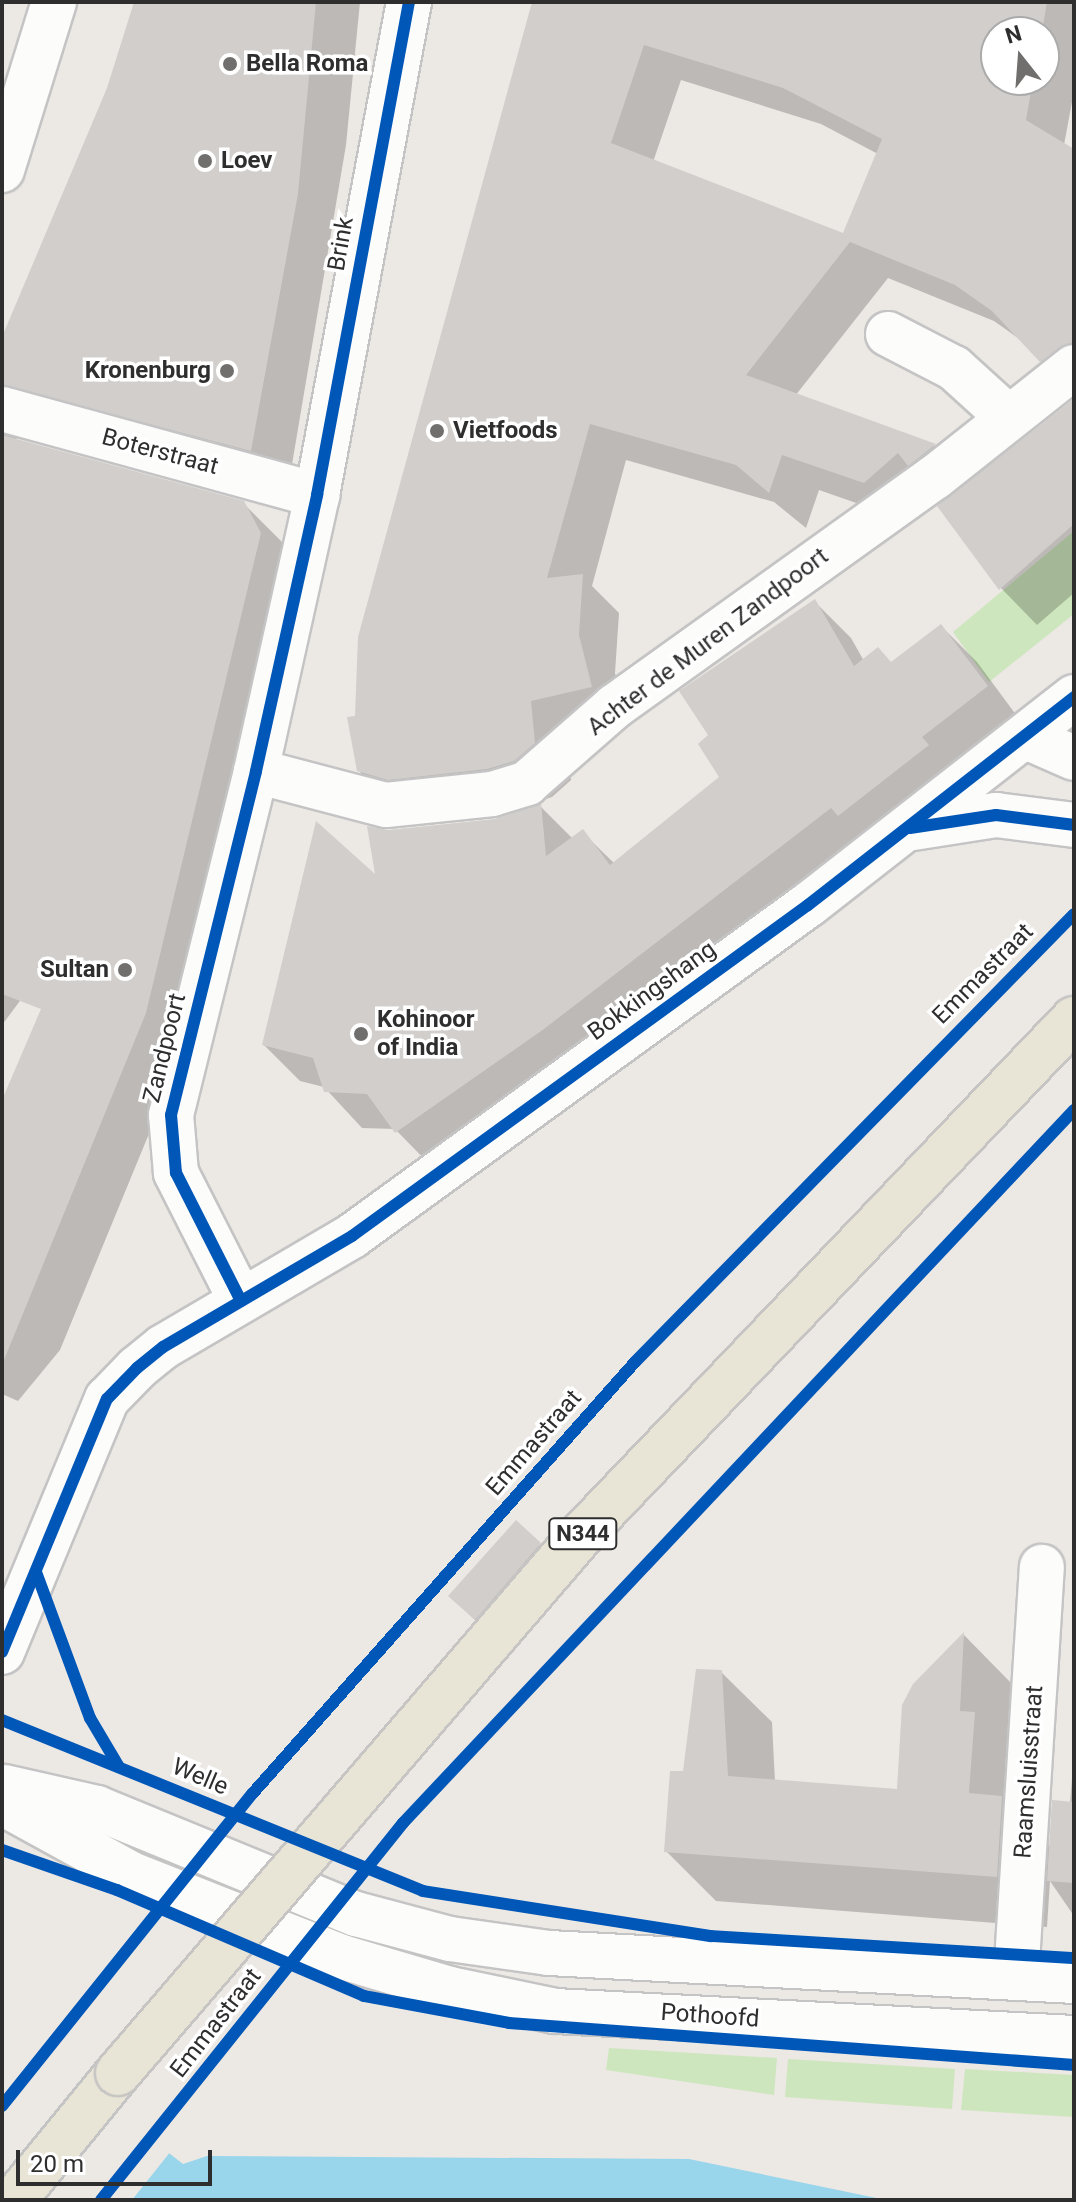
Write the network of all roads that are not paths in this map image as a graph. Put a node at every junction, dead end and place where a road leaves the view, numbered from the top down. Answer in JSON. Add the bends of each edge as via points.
{"nodes":[{"id":1,"x":54,"y":2,"type":"edge"},
{"id":2,"x":409,"y":2,"type":"edge"},
{"id":3,"x":2,"y":170,"type":"edge"},
{"id":4,"x":888,"y":334,"type":"dead end"},
{"id":5,"x":1074,"y":367,"type":"edge"},
{"id":6,"x":2,"y":409,"type":"edge"},
{"id":7,"x":1009,"y":418,"type":"junction"},
{"id":8,"x":317,"y":495,"type":"junction"},
{"id":9,"x":1074,"y":697,"type":"edge"},
{"id":10,"x":1026,"y":737,"type":"junction"},
{"id":11,"x":1074,"y":758,"type":"edge"},
{"id":12,"x":256,"y":771,"type":"junction"},
{"id":13,"x":1074,"y":825,"type":"edge"},
{"id":14,"x":906,"y":829,"type":"junction"},
{"id":15,"x":1074,"y":1019,"type":"edge"},
{"id":16,"x":241,"y":1301,"type":"junction"},
{"id":17,"x":1042,"y":1567,"type":"dead end"},
{"id":18,"x":2,"y":1652,"type":"edge"},
{"id":19,"x":2,"y":1787,"type":"edge"},
{"id":20,"x":2,"y":1803,"type":"edge"},
{"id":21,"x":1016,"y":1978,"type":"junction"},
{"id":22,"x":1074,"y":1981,"type":"edge"},
{"id":23,"x":1074,"y":2038,"type":"edge"},
{"id":24,"x":14,"y":2200,"type":"edge"}],
"edges":[{"from":1,"to":3,"type":"street"},
{"from":2,"to":8,"type":"street","name":"Brink"},
{"from":4,"to":7,"type":"street","via":[[954,368]]},
{"from":5,"to":7,"type":"street","name":"Achter de Muren Zandpoort"},
{"from":6,"to":8,"type":"street","name":"Boterstraat"},
{"from":7,"to":12,"type":"street","name":"Achter de Muren Zandpoort","via":[[615,706],[527,783],[492,794],[386,805]]},
{"from":8,"to":12,"type":"street","name":"Zandpoort"},
{"from":9,"to":10,"type":"street","name":"Bokkingshang"},
{"from":10,"to":11,"type":"street"},
{"from":10,"to":14,"type":"street","name":"Bokkingshang"},
{"from":12,"to":16,"type":"street","name":"Zandpoort","via":[[171,1115],[176,1173]]},
{"from":13,"to":14,"type":"street","via":[[996,815]]},
{"from":14,"to":16,"type":"street","name":"Bokkingshang","via":[[352,1236]]},
{"from":15,"to":24,"type":"main road","name":"Emmastraat","number":"N344","bridge":true,"via":[[583,1533]]},
{"from":16,"to":18,"type":"street","via":[[163,1347],[107,1399]]},
{"from":17,"to":21,"type":"street","name":"Raamsluisstraat"},
{"from":19,"to":21,"type":"street","via":[[97,1808],[356,1914],[450,1939],[549,1953]]},
{"from":20,"to":23,"type":"street","name":"Pothoofd","via":[[131,1874],[342,1957],[450,1989],[555,2011]]},
{"from":21,"to":22,"type":"street"}]}
